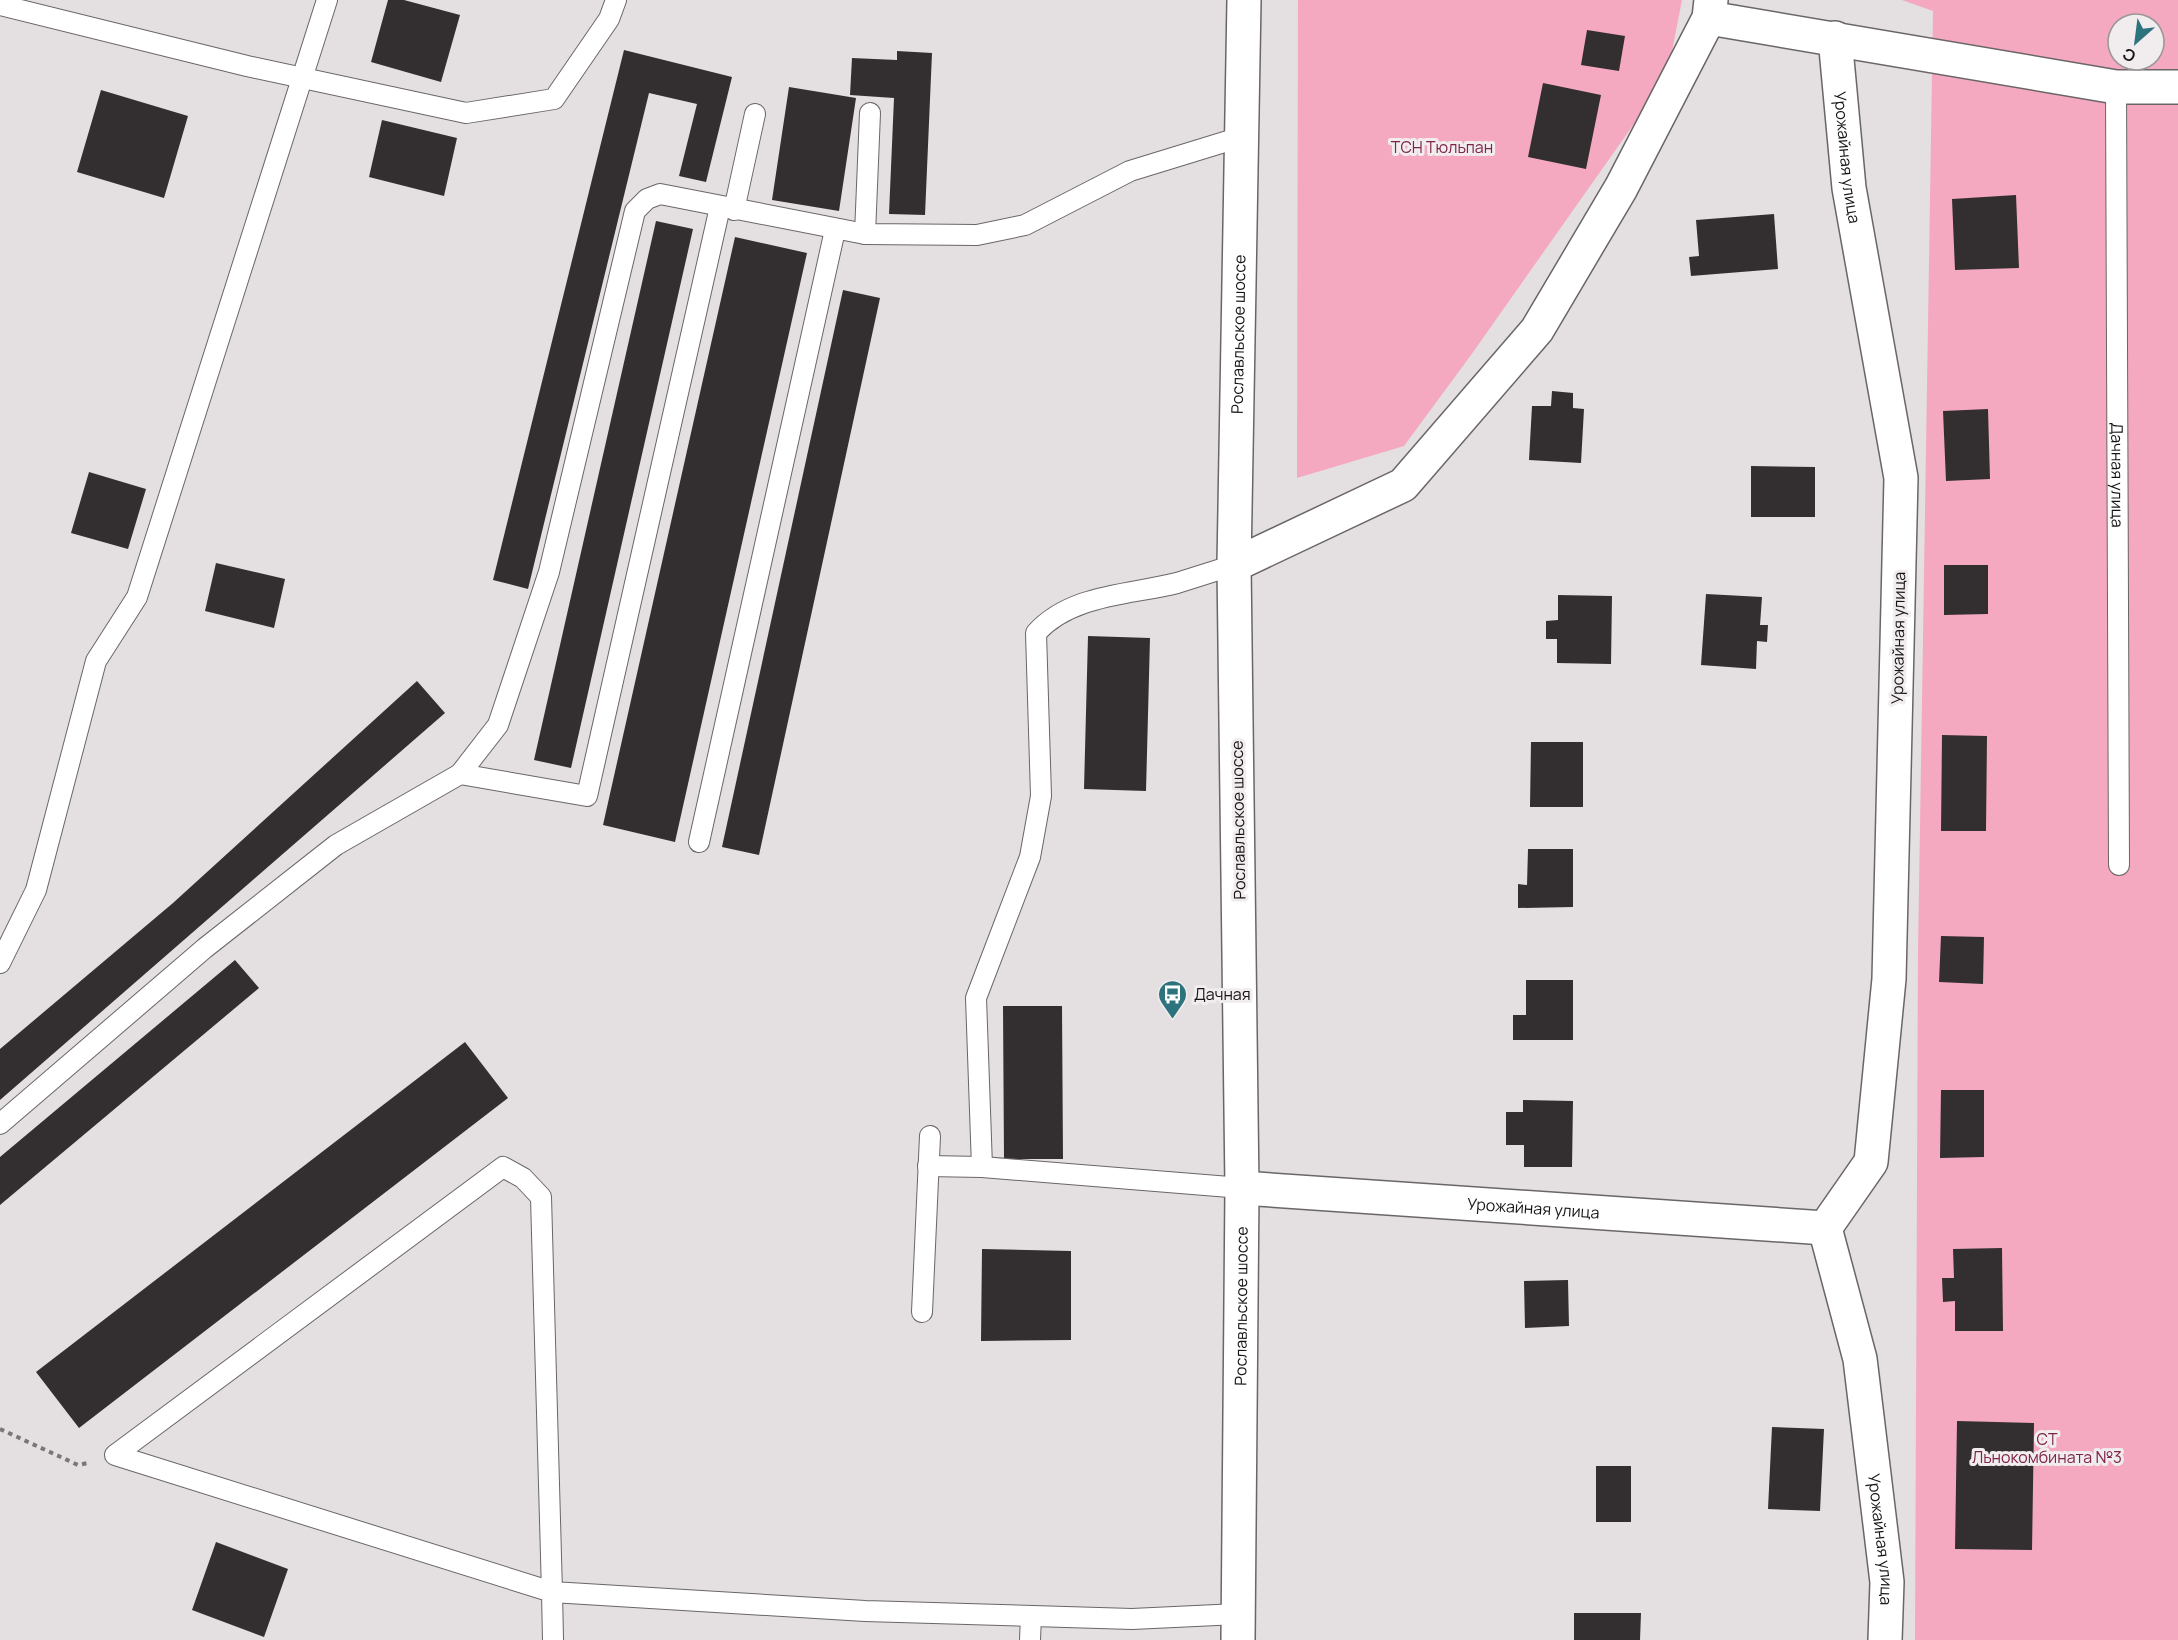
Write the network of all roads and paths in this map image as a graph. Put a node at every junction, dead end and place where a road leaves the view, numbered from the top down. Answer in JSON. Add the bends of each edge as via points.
{"nodes":[{"id":1,"x":327,"y":0,"type":"edge"},
{"id":2,"x":616,"y":0,"type":"edge"},
{"id":3,"x":1245,"y":0,"type":"edge"},
{"id":4,"x":0,"y":5,"type":"edge"},
{"id":5,"x":1710,"y":9,"type":"edge"},
{"id":6,"x":1835,"y":38,"type":"junction"},
{"id":7,"x":303,"y":77,"type":"junction"},
{"id":8,"x":2116,"y":87,"type":"junction"},
{"id":9,"x":2178,"y":87,"type":"edge"},
{"id":10,"x":870,"y":113,"type":"dead end"},
{"id":11,"x":755,"y":114,"type":"dead end"},
{"id":12,"x":1244,"y":136,"type":"junction"},
{"id":13,"x":727,"y":208,"type":"junction"},
{"id":14,"x":835,"y":230,"type":"junction"},
{"id":15,"x":865,"y":234,"type":"junction"},
{"id":16,"x":1234,"y":565,"type":"junction"},
{"id":17,"x":460,"y":774,"type":"junction"},
{"id":18,"x":699,"y":842,"type":"dead end"},
{"id":19,"x":2119,"y":865,"type":"dead end"},
{"id":20,"x":0,"y":963,"type":"edge"},
{"id":21,"x":0,"y":1124,"type":"edge"},
{"id":22,"x":930,"y":1136,"type":"dead end"},
{"id":23,"x":928,"y":1166,"type":"junction"},
{"id":24,"x":982,"y":1167,"type":"junction"},
{"id":25,"x":1242,"y":1188,"type":"junction"},
{"id":26,"x":1825,"y":1228,"type":"junction"},
{"id":27,"x":922,"y":1312,"type":"dead end"},
{"id":28,"x":0,"y":1429,"type":"edge"},
{"id":29,"x":115,"y":1455,"type":"junction"},
{"id":30,"x":552,"y":1592,"type":"junction"},
{"id":31,"x":1031,"y":1616,"type":"junction"},
{"id":32,"x":1238,"y":1627,"type":"edge"},
{"id":33,"x":553,"y":1640,"type":"edge"},
{"id":34,"x":1030,"y":1640,"type":"edge"},
{"id":35,"x":1885,"y":1640,"type":"edge"}],
"edges":[{"from":1,"to":7,"type":"lane"},
{"from":2,"to":7,"type":"lane","via":[[609,19],[554,99],[466,113]]},
{"from":3,"to":12,"type":"street","name":"Рославльское шоссе"},
{"from":4,"to":7,"type":"lane"},
{"from":5,"to":6,"type":"street"},
{"from":5,"to":16,"type":"street","via":[[1621,188],[1537,330],[1403,485]]},
{"from":6,"to":8,"type":"street"},
{"from":6,"to":26,"type":"street","name":"Урожайная улица","via":[[1849,188],[1901,478],[1889,979],[1871,1162]]},
{"from":7,"to":20,"type":"lane","via":[[136,597],[96,661],[36,890]]},
{"from":8,"to":9,"type":"street"},
{"from":8,"to":19,"type":"lane","name":"Дачная улица"},
{"from":10,"to":15,"type":"lane"},
{"from":11,"to":13,"type":"lane"},
{"from":12,"to":15,"type":"lane","via":[[1130,171],[1025,225],[977,235]]},
{"from":12,"to":16,"type":"street","name":"Рославльское шоссе"},
{"from":13,"to":14,"type":"lane"},
{"from":13,"to":17,"type":"lane","via":[[660,194],[646,199],[635,211],[549,572],[498,725]]},
{"from":13,"to":17,"type":"lane","via":[[587,796]]},
{"from":14,"to":15,"type":"lane"},
{"from":14,"to":18,"type":"lane"},
{"from":16,"to":24,"type":"lane","via":[[1177,583],[1076,605],[1049,618],[1036,633],[1041,796],[1030,857],[976,998]]},
{"from":16,"to":25,"type":"street","name":"Рославльское шоссе"},
{"from":17,"to":21,"type":"lane","via":[[336,844],[205,948]]},
{"from":22,"to":23,"type":"lane"},
{"from":23,"to":24,"type":"lane"},
{"from":23,"to":27,"type":"lane"},
{"from":24,"to":25,"type":"lane"},
{"from":25,"to":26,"type":"street","name":"Урожайная улица"},
{"from":25,"to":32,"type":"street","name":"Рославльское шоссе"},
{"from":26,"to":35,"type":"street","name":"Урожайная улица","via":[[1860,1359],[1887,1581]]},
{"from":28,"to":29,"type":"path","via":[[78,1465]]},
{"from":29,"to":30,"type":"lane"},
{"from":29,"to":30,"type":"lane","via":[[503,1167],[523,1178],[541,1197]]},
{"from":30,"to":31,"type":"lane","via":[[865,1611]]},
{"from":30,"to":33,"type":"lane"},
{"from":31,"to":32,"type":"lane"},
{"from":31,"to":34,"type":"lane"}]}
